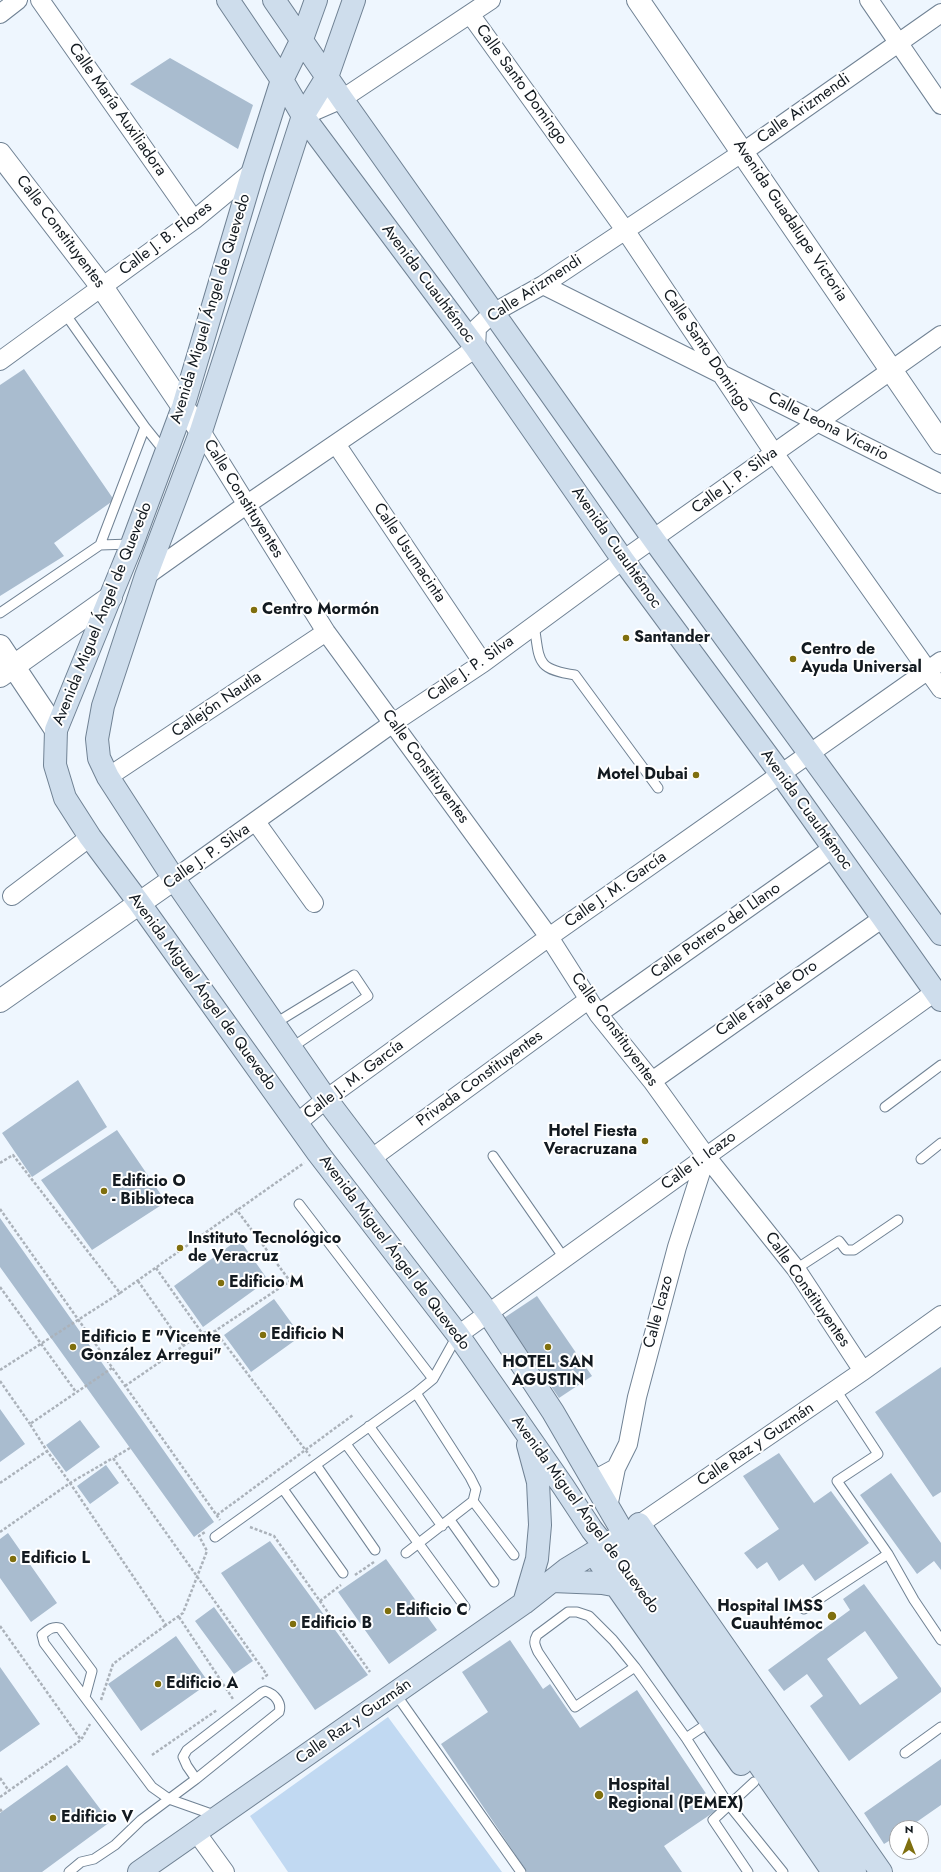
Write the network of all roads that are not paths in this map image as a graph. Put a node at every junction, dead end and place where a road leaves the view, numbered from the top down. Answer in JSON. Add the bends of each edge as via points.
{"nodes":[{"id":1,"x":18,"y":0,"type":"edge"},
{"id":2,"x":40,"y":0,"type":"edge"},
{"id":3,"x":228,"y":0,"type":"edge"},
{"id":4,"x":274,"y":0,"type":"edge"},
{"id":5,"x":316,"y":0,"type":"edge"},
{"id":6,"x":354,"y":0,"type":"edge"},
{"id":7,"x":491,"y":0,"type":"edge"},
{"id":8,"x":638,"y":0,"type":"edge"},
{"id":9,"x":869,"y":0,"type":"edge"},
{"id":10,"x":941,"y":13,"type":"edge"},
{"id":11,"x":0,"y":14,"type":"edge"},
{"id":12,"x":470,"y":14,"type":"junction"},
{"id":13,"x":302,"y":39,"type":"junction"},
{"id":14,"x":898,"y":43,"type":"junction"},
{"id":15,"x":327,"y":78,"type":"junction"},
{"id":16,"x":282,"y":80,"type":"junction"},
{"id":17,"x":342,"y":99,"type":"junction"},
{"id":18,"x":941,"y":104,"type":"edge"},
{"id":19,"x":304,"y":116,"type":"junction"},
{"id":20,"x":743,"y":152,"type":"junction"},
{"id":21,"x":0,"y":154,"type":"edge"},
{"id":22,"x":253,"y":171,"type":"junction"},
{"id":23,"x":194,"y":220,"type":"junction"},
{"id":24,"x":625,"y":230,"type":"junction"},
{"id":25,"x":543,"y":285,"type":"junction"},
{"id":26,"x":102,"y":287,"type":"junction"},
{"id":27,"x":493,"y":313,"type":"junction"},
{"id":28,"x":66,"y":314,"type":"junction"},
{"id":29,"x":941,"y":335,"type":"edge"},
{"id":30,"x":476,"y":348,"type":"junction"},
{"id":31,"x":0,"y":362,"type":"edge"},
{"id":32,"x":892,"y":369,"type":"junction"},
{"id":33,"x":718,"y":371,"type":"junction"},
{"id":34,"x":183,"y":407,"type":"junction"},
{"id":35,"x":818,"y":422,"type":"junction"},
{"id":36,"x":145,"y":427,"type":"junction"},
{"id":37,"x":201,"y":431,"type":"junction"},
{"id":38,"x":941,"y":443,"type":"edge"},
{"id":39,"x":336,"y":444,"type":"junction"},
{"id":40,"x":166,"y":453,"type":"junction"},
{"id":41,"x":774,"y":454,"type":"junction"},
{"id":42,"x":941,"y":484,"type":"edge"},
{"id":43,"x":246,"y":505,"type":"junction"},
{"id":44,"x":654,"y":540,"type":"junction"},
{"id":45,"x":132,"y":544,"type":"junction"},
{"id":46,"x":100,"y":545,"type":"junction"},
{"id":47,"x":623,"y":560,"type":"junction"},
{"id":48,"x":146,"y":576,"type":"junction"},
{"id":49,"x":111,"y":597,"type":"junction"},
{"id":50,"x":0,"y":613,"type":"edge"},
{"id":51,"x":534,"y":625,"type":"junction"},
{"id":52,"x":326,"y":632,"type":"junction"},
{"id":53,"x":0,"y":646,"type":"edge"},
{"id":54,"x":483,"y":662,"type":"junction"},
{"id":55,"x":934,"y":666,"type":"edge"},
{"id":56,"x":6,"y":671,"type":"edge"},
{"id":57,"x":941,"y":689,"type":"edge"},
{"id":58,"x":393,"y":723,"type":"junction"},
{"id":59,"x":56,"y":730,"type":"junction"},
{"id":60,"x":810,"y":753,"type":"junction"},
{"id":61,"x":781,"y":774,"type":"junction"},
{"id":62,"x":108,"y":777,"type":"junction"},
{"id":63,"x":658,"y":788,"type":"dead end"},
{"id":64,"x":256,"y":822,"type":"junction"},
{"id":65,"x":90,"y":837,"type":"junction"},
{"id":66,"x":833,"y":848,"type":"junction"},
{"id":67,"x":174,"y":879,"type":"junction"},
{"id":68,"x":12,"y":896,"type":"dead end"},
{"id":69,"x":314,"y":903,"type":"dead end"},
{"id":70,"x":140,"y":904,"type":"junction"},
{"id":71,"x":882,"y":918,"type":"junction"},
{"id":72,"x":941,"y":934,"type":"edge"},
{"id":73,"x":549,"y":937,"type":"junction"},
{"id":74,"x":939,"y":994,"type":"edge"},
{"id":75,"x":0,"y":1001,"type":"edge"},
{"id":76,"x":594,"y":1007,"type":"junction"},
{"id":77,"x":274,"y":1024,"type":"junction"},
{"id":78,"x":291,"y":1048,"type":"junction"},
{"id":79,"x":941,"y":1065,"type":"edge"},
{"id":80,"x":652,"y":1081,"type":"junction"},
{"id":81,"x":326,"y":1099,"type":"junction"},
{"id":82,"x":885,"y":1107,"type":"dead end"},
{"id":83,"x":296,"y":1124,"type":"junction"},
{"id":84,"x":941,"y":1143,"type":"edge"},
{"id":85,"x":493,"y":1156,"type":"dead end"},
{"id":86,"x":706,"y":1156,"type":"junction"},
{"id":87,"x":372,"y":1158,"type":"junction"},
{"id":88,"x":921,"y":1159,"type":"dead end"},
{"id":89,"x":299,"y":1204,"type":"dead end"},
{"id":90,"x":898,"y":1220,"type":"dead end"},
{"id":91,"x":564,"y":1258,"type":"junction"},
{"id":92,"x":796,"y":1269,"type":"junction"},
{"id":93,"x":488,"y":1313,"type":"junction"},
{"id":94,"x":941,"y":1315,"type":"edge"},
{"id":95,"x":458,"y":1335,"type":"junction"},
{"id":96,"x":863,"y":1371,"type":"junction"},
{"id":97,"x":433,"y":1379,"type":"junction"},
{"id":98,"x":836,"y":1390,"type":"junction"},
{"id":99,"x":416,"y":1394,"type":"junction"},
{"id":100,"x":369,"y":1426,"type":"junction"},
{"id":101,"x":525,"y":1432,"type":"junction"},
{"id":102,"x":346,"y":1444,"type":"junction"},
{"id":103,"x":541,"y":1456,"type":"junction"},
{"id":104,"x":316,"y":1465,"type":"junction"},
{"id":105,"x":616,"y":1468,"type":"junction"},
{"id":106,"x":592,"y":1481,"type":"junction"},
{"id":107,"x":284,"y":1488,"type":"junction"},
{"id":108,"x":473,"y":1501,"type":"junction"},
{"id":109,"x":608,"y":1507,"type":"junction"},
{"id":110,"x":450,"y":1520,"type":"junction"},
{"id":111,"x":442,"y":1526,"type":"junction"},
{"id":112,"x":632,"y":1529,"type":"junction"},
{"id":113,"x":215,"y":1537,"type":"dead end"},
{"id":114,"x":597,"y":1543,"type":"junction"},
{"id":115,"x":419,"y":1544,"type":"junction"},
{"id":116,"x":375,"y":1550,"type":"dead end"},
{"id":117,"x":406,"y":1553,"type":"dead end"},
{"id":118,"x":888,"y":1554,"type":"junction"},
{"id":119,"x":514,"y":1555,"type":"dead end"},
{"id":120,"x":342,"y":1573,"type":"dead end"},
{"id":121,"x":559,"y":1575,"type":"junction"},
{"id":122,"x":494,"y":1582,"type":"dead end"},
{"id":123,"x":627,"y":1587,"type":"junction"},
{"id":124,"x":524,"y":1603,"type":"junction"},
{"id":125,"x":465,"y":1607,"type":"dead end"},
{"id":126,"x":804,"y":1609,"type":"dead end"},
{"id":127,"x":941,"y":1640,"type":"edge"},
{"id":128,"x":635,"y":1667,"type":"junction"},
{"id":129,"x":395,"y":1694,"type":"junction"},
{"id":130,"x":85,"y":1697,"type":"junction"},
{"id":131,"x":710,"y":1722,"type":"junction"},
{"id":132,"x":941,"y":1727,"type":"edge"},
{"id":133,"x":686,"y":1738,"type":"junction"},
{"id":134,"x":905,"y":1752,"type":"dead end"},
{"id":135,"x":196,"y":1779,"type":"junction"},
{"id":136,"x":754,"y":1782,"type":"junction"},
{"id":137,"x":169,"y":1799,"type":"junction"},
{"id":138,"x":729,"y":1806,"type":"junction"},
{"id":139,"x":218,"y":1817,"type":"junction"},
{"id":140,"x":196,"y":1832,"type":"junction"},
{"id":141,"x":69,"y":1872,"type":"edge"},
{"id":142,"x":140,"y":1872,"type":"edge"},
{"id":143,"x":225,"y":1872,"type":"edge"},
{"id":144,"x":521,"y":1872,"type":"edge"},
{"id":145,"x":748,"y":1872,"type":"edge"},
{"id":146,"x":782,"y":1872,"type":"edge"},
{"id":147,"x":820,"y":1872,"type":"edge"},
{"id":148,"x":833,"y":1872,"type":"edge"},
{"id":149,"x":855,"y":1872,"type":"edge"},
{"id":150,"x":881,"y":1872,"type":"edge"}],
"edges":[{"from":1,"to":11,"type":"street"},
{"from":2,"to":23,"type":"street","name":"Calle María Auxiliadora"},
{"from":3,"to":16,"type":"main road","name":"Avenida Cuauhtémoc"},
{"from":4,"to":13,"type":"main road"},
{"from":5,"to":13,"type":"main road","name":"Avenida Miguel Ángel de Quevedo"},
{"from":6,"to":15,"type":"main road","name":"Avenida Miguel Ángel de Quevedo"},
{"from":7,"to":12,"type":"street"},
{"from":8,"to":20,"type":"street","name":"Avenida Guadalupe Victoria"},
{"from":9,"to":14,"type":"street"},
{"from":10,"to":14,"type":"street","name":"Calle Arizmendi"},
{"from":12,"to":17,"type":"street"},
{"from":12,"to":24,"type":"street","name":"Calle Santo Domingo"},
{"from":13,"to":15,"type":"main road"},
{"from":13,"to":16,"type":"main road","name":"Avenida Miguel Ángel de Quevedo"},
{"from":14,"to":18,"type":"street"},
{"from":14,"to":20,"type":"street","name":"Calle Arizmendi"},
{"from":15,"to":17,"type":"main road"},
{"from":15,"to":19,"type":"main road","name":"Avenida Miguel Ángel de Quevedo"},
{"from":16,"to":19,"type":"main road","name":"Avenida Cuauhtémoc"},
{"from":16,"to":22,"type":"main road","name":"Avenida Miguel Ángel de Quevedo"},
{"from":17,"to":19,"type":"street"},
{"from":17,"to":27,"type":"main road"},
{"from":19,"to":30,"type":"main road","name":"Avenida Cuauhtémoc"},
{"from":19,"to":37,"type":"main road","name":"Avenida Miguel Ángel de Quevedo"},
{"from":20,"to":24,"type":"street","name":"Calle Arizmendi"},
{"from":20,"to":32,"type":"street","name":"Avenida Guadalupe Victoria"},
{"from":21,"to":26,"type":"street","name":"Calle Constituyentes"},
{"from":22,"to":23,"type":"street","name":"Calle J. B. Flores"},
{"from":22,"to":34,"type":"main road","name":"Avenida Miguel Ángel de Quevedo"},
{"from":23,"to":26,"type":"street","name":"Calle J. B. Flores"},
{"from":24,"to":25,"type":"street","name":"Calle Arizmendi"},
{"from":24,"to":33,"type":"street","name":"Calle Santo Domingo"},
{"from":25,"to":27,"type":"street","name":"Calle Arizmendi"},
{"from":25,"to":33,"type":"street","name":"Calle Leona Vicario"},
{"from":26,"to":28,"type":"street","name":"Calle J. B. Flores"},
{"from":26,"to":34,"type":"street","name":"Calle Constituyentes"},
{"from":27,"to":30,"type":"street","name":"Calle Arizmendi","via":[[477,328]]},
{"from":27,"to":44,"type":"main road"},
{"from":28,"to":31,"type":"street","name":"Calle J. B. Flores"},
{"from":28,"to":36,"type":"lane"},
{"from":29,"to":32,"type":"street","name":"Calle J. P. Silva"},
{"from":30,"to":39,"type":"street"},
{"from":30,"to":47,"type":"main road","name":"Avenida Cuauhtémoc"},
{"from":32,"to":35,"type":"street","name":"Calle J. P. Silva"},
{"from":32,"to":38,"type":"street","name":"Avenida Guadalupe Victoria"},
{"from":33,"to":35,"type":"street","name":"Calle Leona Vicario"},
{"from":33,"to":41,"type":"street","name":"Calle Santo Domingo"},
{"from":34,"to":37,"type":"street","name":"Calle Constituyentes"},
{"from":34,"to":40,"type":"main road","name":"Avenida Miguel Ángel de Quevedo"},
{"from":35,"to":41,"type":"street","name":"Calle J. P. Silva"},
{"from":35,"to":42,"type":"street","name":"Calle Leona Vicario"},
{"from":36,"to":40,"type":"lane"},
{"from":36,"to":46,"type":"lane"},
{"from":37,"to":43,"type":"street","name":"Calle Constituyentes"},
{"from":37,"to":48,"type":"main road","name":"Avenida Miguel Ángel de Quevedo"},
{"from":39,"to":43,"type":"street"},
{"from":39,"to":54,"type":"street","name":"Calle Usumacinta"},
{"from":40,"to":45,"type":"main road","name":"Avenida Miguel Ángel de Quevedo"},
{"from":41,"to":44,"type":"street","name":"Calle J. P. Silva"},
{"from":41,"to":55,"type":"street","name":"Calle Santo Domingo"},
{"from":43,"to":48,"type":"street"},
{"from":43,"to":52,"type":"street","name":"Calle Constituyentes"},
{"from":44,"to":47,"type":"street","name":"Calle J. P. Silva"},
{"from":44,"to":60,"type":"main road"},
{"from":45,"to":46,"type":"lane"},
{"from":45,"to":49,"type":"main road","name":"Avenida Miguel Ángel de Quevedo"},
{"from":46,"to":50,"type":"lane"},
{"from":47,"to":51,"type":"street","name":"Calle J. P. Silva"},
{"from":47,"to":61,"type":"main road","name":"Avenida Cuauhtémoc"},
{"from":48,"to":62,"type":"main road","name":"Avenida Miguel Ángel de Quevedo","via":[[103,706],[97,739],[99,758]]},
{"from":49,"to":56,"type":"street"},
{"from":49,"to":59,"type":"main road","name":"Avenida Miguel Ángel de Quevedo"},
{"from":51,"to":54,"type":"street","name":"Calle J. P. Silva"},
{"from":51,"to":63,"type":"lane","via":[[539,659],[546,668],[575,675]]},
{"from":52,"to":58,"type":"street","name":"Calle Constituyentes"},
{"from":52,"to":62,"type":"street","name":"Callejón Nautla"},
{"from":53,"to":56,"type":"street"},
{"from":54,"to":58,"type":"street","name":"Calle J. P. Silva"},
{"from":55,"to":57,"type":"street","name":"Calle Santo Domingo"},
{"from":55,"to":60,"type":"street","name":"Calle J. M. García"},
{"from":56,"to":59,"type":"street"},
{"from":58,"to":64,"type":"street","name":"Calle J. P. Silva"},
{"from":58,"to":73,"type":"street","name":"Calle Constituyentes"},
{"from":59,"to":65,"type":"main road","name":"Avenida Miguel Ángel de Quevedo","via":[[55,765],[65,798]]},
{"from":60,"to":61,"type":"street","name":"Calle J. M. García"},
{"from":60,"to":72,"type":"main road"},
{"from":61,"to":66,"type":"main road","name":"Avenida Cuauhtémoc"},
{"from":61,"to":73,"type":"street","name":"Calle J. M. García"},
{"from":62,"to":67,"type":"main road","name":"Avenida Miguel Ángel de Quevedo"},
{"from":64,"to":67,"type":"street","name":"Calle J. P. Silva"},
{"from":64,"to":69,"type":"street"},
{"from":65,"to":68,"type":"street"},
{"from":65,"to":70,"type":"main road","name":"Avenida Miguel Ángel de Quevedo"},
{"from":66,"to":71,"type":"main road","name":"Avenida Cuauhtémoc"},
{"from":66,"to":76,"type":"street","name":"Calle Potrero del Llano"},
{"from":67,"to":70,"type":"street","name":"Calle J. P. Silva"},
{"from":67,"to":77,"type":"main road","name":"Avenida Miguel Ángel de Quevedo"},
{"from":70,"to":75,"type":"street","name":"Calle J. P. Silva"},
{"from":70,"to":83,"type":"main road","name":"Avenida Miguel Ángel de Quevedo"},
{"from":71,"to":74,"type":"main road","name":"Avenida Cuauhtémoc"},
{"from":71,"to":80,"type":"street","name":"Calle Faja de Oro"},
{"from":73,"to":76,"type":"street","name":"Calle Constituyentes"},
{"from":73,"to":81,"type":"street","name":"Calle J. M. García"},
{"from":74,"to":86,"type":"street","name":"Calle I. Icazo"},
{"from":76,"to":80,"type":"street","name":"Calle Constituyentes"},
{"from":76,"to":87,"type":"street","name":"Privada Constituyentes"},
{"from":77,"to":78,"type":"main road","name":"Avenida Miguel Ángel de Quevedo"},
{"from":77,"to":78,"type":"lane","via":[[354,975],[368,996]]},
{"from":78,"to":81,"type":"main road","name":"Avenida Miguel Ángel de Quevedo"},
{"from":79,"to":82,"type":"lane"},
{"from":80,"to":86,"type":"street","name":"Calle Constituyentes"},
{"from":81,"to":83,"type":"street","name":"Calle J. M. García"},
{"from":81,"to":87,"type":"main road","name":"Avenida Miguel Ángel de Quevedo"},
{"from":83,"to":95,"type":"main road","name":"Avenida Miguel Ángel de Quevedo"},
{"from":84,"to":88,"type":"lane"},
{"from":85,"to":91,"type":"lane"},
{"from":86,"to":91,"type":"street","name":"Calle I. Icazo"},
{"from":86,"to":92,"type":"street","name":"Calle Constituyentes"},
{"from":86,"to":105,"type":"street","name":"Calle Icazo","via":[[677,1247],[637,1397],[628,1444]]},
{"from":87,"to":93,"type":"main road","name":"Avenida Miguel Ángel de Quevedo"},
{"from":89,"to":97,"type":"lane"},
{"from":90,"to":92,"type":"lane","via":[[854,1250],[846,1250],[839,1241]]},
{"from":91,"to":93,"type":"street","name":"Calle I. Icazo"},
{"from":92,"to":96,"type":"street","name":"Calle Constituyentes"},
{"from":93,"to":95,"type":"street","name":"Calle I. Icazo"},
{"from":93,"to":106,"type":"main road","name":"Avenida Miguel Ángel de Quevedo","via":[[553,1412]]},
{"from":94,"to":96,"type":"street","name":"Calle Raz y Guzmán"},
{"from":95,"to":97,"type":"lane"},
{"from":95,"to":101,"type":"main road","name":"Avenida Miguel Ángel de Quevedo"},
{"from":96,"to":98,"type":"street","name":"Calle Raz y Guzmán"},
{"from":97,"to":99,"type":"lane"},
{"from":98,"to":112,"type":"street","name":"Calle Raz y Guzmán"},
{"from":98,"to":118,"type":"lane","via":[[878,1454],[837,1481]]},
{"from":99,"to":100,"type":"lane"},
{"from":99,"to":108,"type":"lane","via":[[476,1488]]},
{"from":100,"to":102,"type":"lane"},
{"from":100,"to":111,"type":"lane"},
{"from":101,"to":103,"type":"main road","name":"Avenida Miguel Ángel de Quevedo"},
{"from":101,"to":124,"type":"main road","via":[[538,1482],[540,1525],[538,1559]]},
{"from":102,"to":104,"type":"lane"},
{"from":102,"to":115,"type":"lane"},
{"from":103,"to":106,"type":"main road","via":[[573,1480]]},
{"from":103,"to":114,"type":"main road","name":"Avenida Miguel Ángel de Quevedo","via":[[563,1486]]},
{"from":104,"to":107,"type":"lane"},
{"from":104,"to":116,"type":"lane"},
{"from":105,"to":106,"type":"street"},
{"from":105,"to":109,"type":"street","name":"Calle Icazo"},
{"from":106,"to":109,"type":"main road","name":"Avenida Miguel Ángel de Quevedo"},
{"from":107,"to":113,"type":"lane"},
{"from":107,"to":120,"type":"lane"},
{"from":108,"to":110,"type":"lane"},
{"from":108,"to":119,"type":"lane"},
{"from":109,"to":112,"type":"main road","name":"Avenida Miguel Ángel de Quevedo"},
{"from":109,"to":114,"type":"main road","name":"Calle Raz y Guzmán"},
{"from":110,"to":111,"type":"lane"},
{"from":110,"to":122,"type":"lane"},
{"from":111,"to":115,"type":"lane"},
{"from":112,"to":114,"type":"main road","name":"Calle Raz y Guzmán"},
{"from":112,"to":149,"type":"main road","name":"Avenida Miguel Ángel de Quevedo"},
{"from":112,"to":150,"type":"main road"},
{"from":114,"to":121,"type":"main road","name":"Calle Raz y Guzmán"},
{"from":114,"to":123,"type":"main road","name":"Avenida Miguel Ángel de Quevedo"},
{"from":115,"to":117,"type":"lane"},
{"from":115,"to":125,"type":"lane"},
{"from":118,"to":126,"type":"lane"},
{"from":118,"to":127,"type":"lane"},
{"from":121,"to":123,"type":"main road"},
{"from":121,"to":124,"type":"main road","name":"Calle Raz y Guzmán"},
{"from":123,"to":131,"type":"main road"},
{"from":123,"to":148,"type":"main road","name":"Avenida Miguel Ángel de Quevedo"},
{"from":124,"to":129,"type":"main road","name":"Calle Raz y Guzmán"},
{"from":128,"to":128,"type":"lane","via":[[575,1707],[538,1652],[535,1640],[568,1612],[577,1612],[589,1616]]},
{"from":128,"to":133,"type":"lane"},
{"from":129,"to":139,"type":"main road","name":"Calle Raz y Guzmán"},
{"from":129,"to":144,"type":"lane"},
{"from":130,"to":130,"type":"lane","via":[[92,1677],[91,1666],[60,1628],[50,1628],[42,1635],[44,1643]]},
{"from":130,"to":137,"type":"lane","via":[[152,1787]]},
{"from":131,"to":133,"type":"lane"},
{"from":131,"to":136,"type":"main road"},
{"from":132,"to":134,"type":"lane"},
{"from":133,"to":138,"type":"lane"},
{"from":135,"to":135,"type":"lane","via":[[279,1712],[281,1707],[271,1692],[265,1691],[187,1750],[183,1757]]},
{"from":135,"to":137,"type":"lane"},
{"from":136,"to":138,"type":"lane"},
{"from":136,"to":147,"type":"main road"},
{"from":137,"to":139,"type":"lane"},
{"from":137,"to":141,"type":"lane","via":[[141,1820],[115,1845],[94,1859],[81,1862]]},
{"from":138,"to":145,"type":"lane","via":[[713,1820]]},
{"from":138,"to":146,"type":"lane"},
{"from":139,"to":140,"type":"main road","name":"Calle Raz y Guzmán"},
{"from":140,"to":142,"type":"main road","name":"Calle Raz y Guzmán"},
{"from":140,"to":143,"type":"street"}]}
